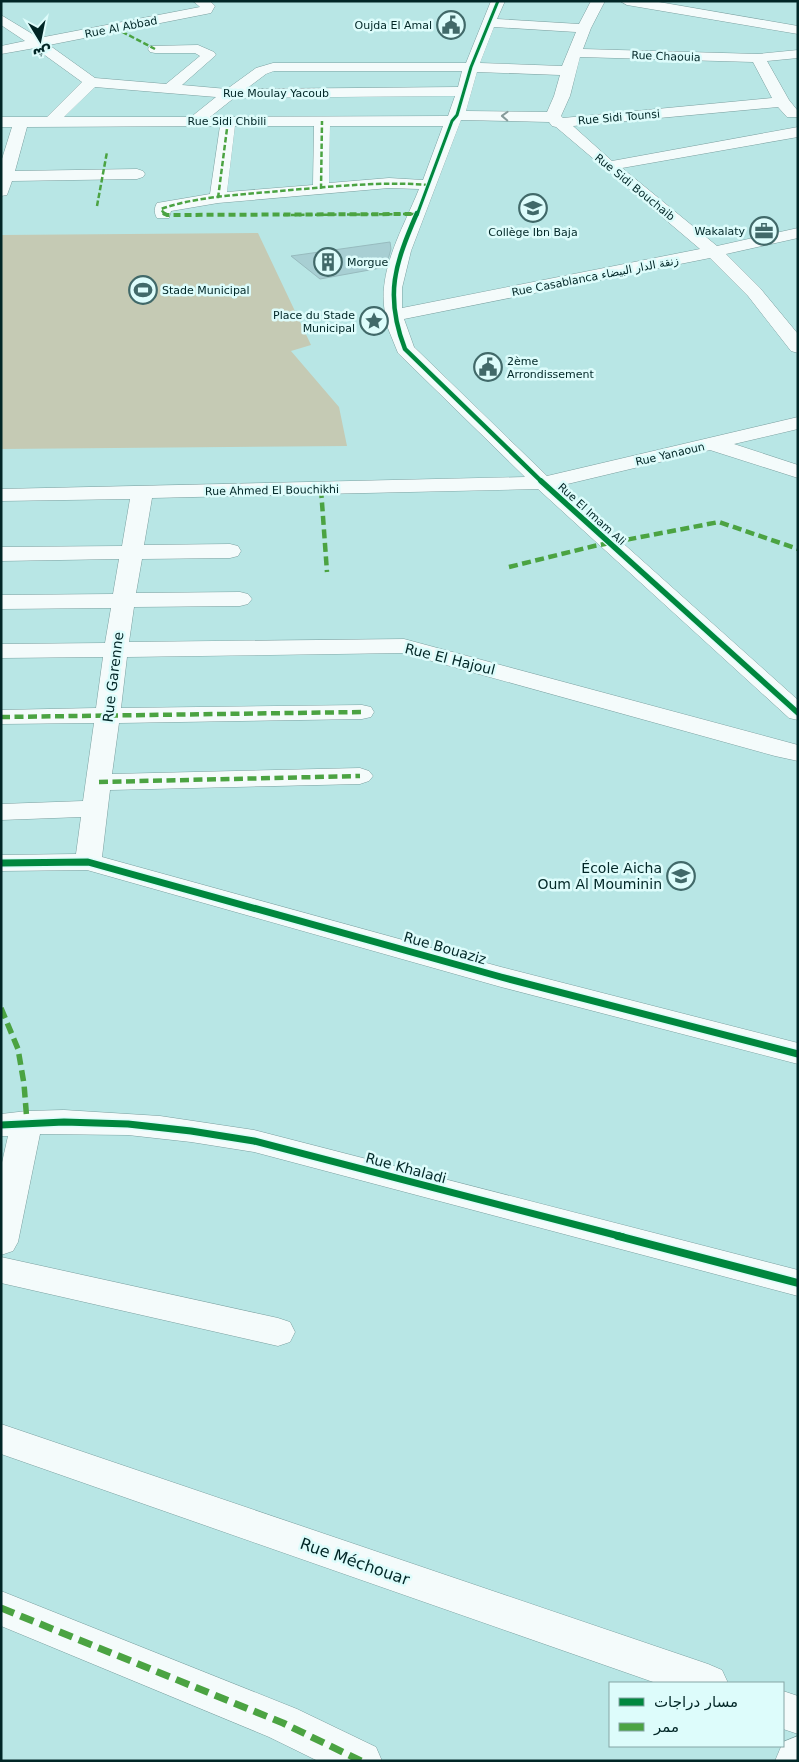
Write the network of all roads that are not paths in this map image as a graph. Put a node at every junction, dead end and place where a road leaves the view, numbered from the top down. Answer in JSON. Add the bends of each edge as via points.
{"nodes":[{"id":1,"x":498,"y":1,"type":"edge"},
{"id":2,"x":598,"y":1,"type":"edge"},
{"id":3,"x":627,"y":1,"type":"edge"},
{"id":4,"x":204,"y":4,"type":"edge"},
{"id":5,"x":1,"y":19,"type":"edge"},
{"id":6,"x":488,"y":23,"type":"junction"},
{"id":7,"x":584,"y":28,"type":"junction"},
{"id":8,"x":798,"y":30,"type":"edge"},
{"id":9,"x":37,"y":43,"type":"junction"},
{"id":10,"x":155,"y":49,"type":"dead end"},
{"id":11,"x":1,"y":50,"type":"edge"},
{"id":12,"x":574,"y":53,"type":"junction"},
{"id":13,"x":798,"y":54,"type":"edge"},
{"id":14,"x":758,"y":58,"type":"junction"},
{"id":15,"x":471,"y":67,"type":"junction"},
{"id":16,"x":568,"y":71,"type":"junction"},
{"id":17,"x":91,"y":82,"type":"junction"},
{"id":18,"x":169,"y":89,"type":"junction"},
{"id":19,"x":462,"y":91,"type":"junction"},
{"id":20,"x":228,"y":94,"type":"junction"},
{"id":21,"x":798,"y":97,"type":"edge"},
{"id":22,"x":780,"y":98,"type":"junction"},
{"id":23,"x":454,"y":118,"type":"junction"},
{"id":24,"x":555,"y":120,"type":"junction"},
{"id":25,"x":52,"y":121,"type":"junction"},
{"id":26,"x":195,"y":121,"type":"junction"},
{"id":27,"x":228,"y":121,"type":"junction"},
{"id":28,"x":322,"y":121,"type":"junction"},
{"id":29,"x":1,"y":122,"type":"edge"},
{"id":30,"x":21,"y":122,"type":"junction"},
{"id":31,"x":798,"y":122,"type":"edge"},
{"id":32,"x":798,"y":132,"type":"edge"},
{"id":33,"x":608,"y":166,"type":"junction"},
{"id":34,"x":137,"y":174,"type":"dead end"},
{"id":35,"x":3,"y":181,"type":"edge"},
{"id":36,"x":429,"y":185,"type":"junction"},
{"id":37,"x":321,"y":189,"type":"junction"},
{"id":38,"x":218,"y":198,"type":"junction"},
{"id":39,"x":163,"y":214,"type":"dead end"},
{"id":40,"x":798,"y":233,"type":"edge"},
{"id":41,"x":714,"y":252,"type":"junction"},
{"id":42,"x":392,"y":316,"type":"junction"},
{"id":43,"x":795,"y":339,"type":"edge"},
{"id":44,"x":798,"y":423,"type":"edge"},
{"id":45,"x":712,"y":444,"type":"junction"},
{"id":46,"x":798,"y":472,"type":"edge"},
{"id":47,"x":543,"y":483,"type":"junction"},
{"id":48,"x":142,"y":493,"type":"junction"},
{"id":49,"x":1,"y":495,"type":"edge"},
{"id":50,"x":230,"y":551,"type":"dead end"},
{"id":51,"x":131,"y":552,"type":"junction"},
{"id":52,"x":1,"y":554,"type":"edge"},
{"id":53,"x":240,"y":599,"type":"dead end"},
{"id":54,"x":122,"y":601,"type":"junction"},
{"id":55,"x":1,"y":602,"type":"edge"},
{"id":56,"x":118,"y":649,"type":"junction"},
{"id":57,"x":1,"y":651,"type":"edge"},
{"id":58,"x":362,"y":712,"type":"dead end"},
{"id":59,"x":798,"y":713,"type":"edge"},
{"id":60,"x":108,"y":716,"type":"junction"},
{"id":61,"x":1,"y":717,"type":"edge"},
{"id":62,"x":798,"y":752,"type":"edge"},
{"id":63,"x":360,"y":776,"type":"dead end"},
{"id":64,"x":99,"y":782,"type":"junction"},
{"id":65,"x":95,"y":809,"type":"junction"},
{"id":66,"x":1,"y":812,"type":"edge"},
{"id":67,"x":88,"y":862,"type":"junction"},
{"id":68,"x":1,"y":863,"type":"edge"},
{"id":69,"x":798,"y":1054,"type":"edge"},
{"id":70,"x":14,"y":1124,"type":"edge"},
{"id":71,"x":1,"y":1242,"type":"edge"},
{"id":72,"x":1,"y":1270,"type":"edge"},
{"id":73,"x":798,"y":1283,"type":"edge"},
{"id":74,"x":278,"y":1332,"type":"dead end"},
{"id":75,"x":1,"y":1439,"type":"edge"},
{"id":76,"x":1,"y":1608,"type":"edge"},
{"id":77,"x":705,"y":1682,"type":"edge"},
{"id":78,"x":784,"y":1710,"type":"edge"},
{"id":79,"x":798,"y":1715,"type":"edge"},
{"id":80,"x":798,"y":1756,"type":"edge"},
{"id":81,"x":361,"y":1761,"type":"edge"},
{"id":82,"x":796,"y":1761,"type":"edge"}],
"edges":[{"from":1,"to":6,"type":"street"},
{"from":2,"to":7,"type":"street"},
{"from":3,"to":8,"type":"street"},
{"from":4,"to":9,"type":"street","name":"Rue Al Abbad","via":[[206,10],[198,13]]},
{"from":5,"to":9,"type":"street"},
{"from":6,"to":7,"type":"street"},
{"from":6,"to":15,"type":"street"},
{"from":7,"to":12,"type":"street"},
{"from":9,"to":11,"type":"street","name":"Rue Al Abbad"},
{"from":9,"to":17,"type":"street"},
{"from":10,"to":18,"type":"street","via":[[198,49],[208,53],[209,56]]},
{"from":12,"to":14,"type":"street","name":"Rue Chaouia"},
{"from":12,"to":16,"type":"street"},
{"from":13,"to":14,"type":"street","name":"Rue Chaouia"},
{"from":14,"to":22,"type":"street"},
{"from":15,"to":16,"type":"street"},
{"from":15,"to":19,"type":"street"},
{"from":15,"to":20,"type":"street","via":[[274,67],[261,71]]},
{"from":16,"to":24,"type":"street"},
{"from":17,"to":18,"type":"street","name":"Rue Moulay Yacoub"},
{"from":17,"to":25,"type":"street"},
{"from":18,"to":20,"type":"street","name":"Rue Moulay Yacoub"},
{"from":19,"to":20,"type":"street","name":"Rue Moulay Yacoub"},
{"from":19,"to":23,"type":"street"},
{"from":20,"to":26,"type":"street"},
{"from":21,"to":22,"type":"street","name":"Rue Sidi Tounsi"},
{"from":22,"to":24,"type":"street","name":"Rue Sidi Tounsi"},
{"from":22,"to":31,"type":"street"},
{"from":24,"to":23,"type":"street","name":"Rue Sidi Tounsi","one_way":true},
{"from":23,"to":28,"type":"street","name":"Rue Sidi Chbili"},
{"from":23,"to":36,"type":"street"},
{"from":24,"to":33,"type":"street","name":"Rue Sidi Bouchaib"},
{"from":25,"to":26,"type":"street","name":"Rue Sidi Chbili"},
{"from":25,"to":30,"type":"street","name":"Rue Sidi Chbili"},
{"from":26,"to":27,"type":"street","name":"Rue Sidi Chbili"},
{"from":27,"to":28,"type":"street","name":"Rue Sidi Chbili"},
{"from":27,"to":38,"type":"street"},
{"from":28,"to":37,"type":"street"},
{"from":29,"to":30,"type":"street","name":"Rue Sidi Chbili"},
{"from":30,"to":35,"type":"street"},
{"from":32,"to":33,"type":"street"},
{"from":33,"to":41,"type":"street","name":"Rue Sidi Bouchaib"},
{"from":34,"to":35,"type":"street"},
{"from":36,"to":37,"type":"street"},
{"from":36,"to":42,"type":"street","via":[[407,235],[394,280]]},
{"from":37,"to":38,"type":"street"},
{"from":38,"to":39,"type":"street","via":[[163,207]]},
{"from":40,"to":41,"type":"street","name":"Rue Casablanca زنقة الدار البيضاء"},
{"from":41,"to":42,"type":"street","name":"Rue Casablanca زنقة الدار البيضاء"},
{"from":41,"to":43,"type":"street"},
{"from":42,"to":47,"type":"street","name":"Rue El Imam Ali","via":[[404,349]]},
{"from":44,"to":45,"type":"street","name":"Rue Yanaoun"},
{"from":45,"to":46,"type":"street"},
{"from":45,"to":47,"type":"street","name":"Rue Yanaoun"},
{"from":47,"to":48,"type":"street","name":"Rue Ahmed El Bouchikhi"},
{"from":47,"to":59,"type":"street","name":"Rue El Imam Ali"},
{"from":48,"to":49,"type":"street","name":"Rue Ahmed El Bouchikhi"},
{"from":48,"to":51,"type":"street","name":"Rue Garenne"},
{"from":50,"to":51,"type":"street"},
{"from":51,"to":52,"type":"street"},
{"from":51,"to":54,"type":"street","name":"Rue Garenne"},
{"from":53,"to":54,"type":"street"},
{"from":54,"to":55,"type":"street"},
{"from":54,"to":56,"type":"street","name":"Rue Garenne"},
{"from":56,"to":57,"type":"street","name":"Rue El Hajoul"},
{"from":56,"to":60,"type":"street","name":"Rue Garenne"},
{"from":56,"to":62,"type":"street","name":"Rue El Hajoul","via":[[404,646],[784,751]]},
{"from":58,"to":60,"type":"street"},
{"from":60,"to":61,"type":"street"},
{"from":60,"to":64,"type":"street","name":"Rue Garenne"},
{"from":63,"to":64,"type":"street"},
{"from":64,"to":65,"type":"street","name":"Rue Garenne"},
{"from":65,"to":66,"type":"street"},
{"from":65,"to":67,"type":"street","name":"Rue Garenne"},
{"from":67,"to":68,"type":"street","name":"Rue Bouaziz"},
{"from":67,"to":69,"type":"street","name":"Rue Bouaziz","via":[[501,977]]},
{"from":70,"to":71,"type":"street"},
{"from":70,"to":73,"type":"street","name":"Rue Khaladi","via":[[124,1124],[191,1130],[254,1141]]},
{"from":72,"to":74,"type":"street"},
{"from":75,"to":77,"type":"street","name":"Rue Méchouar"},
{"from":76,"to":81,"type":"street","via":[[283,1723]]},
{"from":78,"to":79,"type":"street"},
{"from":80,"to":82,"type":"street"}]}
